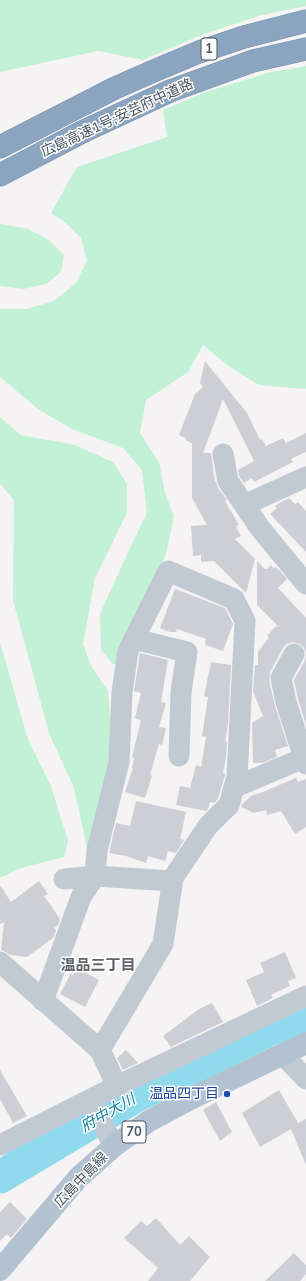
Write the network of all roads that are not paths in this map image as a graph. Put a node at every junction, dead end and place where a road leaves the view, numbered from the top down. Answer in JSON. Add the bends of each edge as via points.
{"nodes":[{"id":1,"x":306,"y":21,"type":"edge"},
{"id":2,"x":306,"y":49,"type":"edge"},
{"id":3,"x":0,"y":147,"type":"edge"},
{"id":4,"x":0,"y":175,"type":"edge"},
{"id":5,"x":223,"y":454,"type":"dead end"},
{"id":6,"x":306,"y":477,"type":"edge"},
{"id":7,"x":244,"y":505,"type":"junction"},
{"id":8,"x":306,"y":584,"type":"edge"},
{"id":9,"x":134,"y":639,"type":"junction"},
{"id":10,"x":294,"y":654,"type":"dead end"},
{"id":11,"x":179,"y":756,"type":"dead end"},
{"id":12,"x":305,"y":761,"type":"edge"},
{"id":13,"x":235,"y":787,"type":"junction"},
{"id":14,"x":95,"y":876,"type":"junction"},
{"id":15,"x":64,"y":879,"type":"dead end"},
{"id":16,"x":172,"y":881,"type":"junction"},
{"id":17,"x":0,"y":962,"type":"edge"},
{"id":18,"x":306,"y":996,"type":"edge"},
{"id":19,"x":43,"y":1001,"type":"junction"},
{"id":20,"x":306,"y":1043,"type":"edge"},
{"id":21,"x":100,"y":1050,"type":"junction"},
{"id":22,"x":282,"y":1054,"type":"junction"},
{"id":23,"x":306,"y":1079,"type":"edge"},
{"id":24,"x":117,"y":1086,"type":"junction"},
{"id":25,"x":90,"y":1100,"type":"junction"},
{"id":26,"x":0,"y":1145,"type":"edge"},
{"id":27,"x":114,"y":1146,"type":"junction"},
{"id":28,"x":0,"y":1270,"type":"edge"}],
"edges":[{"from":1,"to":3,"type":"highway","name":"広島高速1号;安芸府中道路","number":"1","via":[[199,52],[115,88]]},
{"from":2,"to":4,"type":"highway","name":"広島高速1号;安芸府中道路","number":"1","via":[[253,61],[170,91],[127,110]]},
{"from":5,"to":7,"type":"street","via":[[228,481]]},
{"from":6,"to":7,"type":"street"},
{"from":7,"to":8,"type":"street"},
{"from":9,"to":11,"type":"street","via":[[187,652],[180,692]]},
{"from":9,"to":13,"type":"street","via":[[168,571],[234,600],[245,621]]},
{"from":9,"to":14,"type":"street","via":[[128,651],[122,692],[119,762],[97,850]]},
{"from":10,"to":12,"type":"street","via":[[281,678]]},
{"from":12,"to":13,"type":"street"},
{"from":13,"to":16,"type":"street","via":[[230,805],[208,826]]},
{"from":14,"to":15,"type":"street"},
{"from":14,"to":16,"type":"street"},
{"from":14,"to":19,"type":"street","via":[[81,897]]},
{"from":16,"to":21,"type":"street","via":[[163,944]]},
{"from":17,"to":19,"type":"street"},
{"from":18,"to":24,"type":"street"},
{"from":19,"to":21,"type":"street"},
{"from":20,"to":22,"type":"main road","name":"広島中島線","number":"70"},
{"from":21,"to":24,"type":"street"},
{"from":22,"to":23,"type":"street"},
{"from":22,"to":27,"type":"main road","name":"広島中島線","number":"70","via":[[150,1121]]},
{"from":24,"to":25,"type":"street"},
{"from":25,"to":26,"type":"street"},
{"from":25,"to":27,"type":"street"},
{"from":27,"to":28,"type":"main road","name":"広島中島線","number":"70","via":[[78,1178]]}]}
